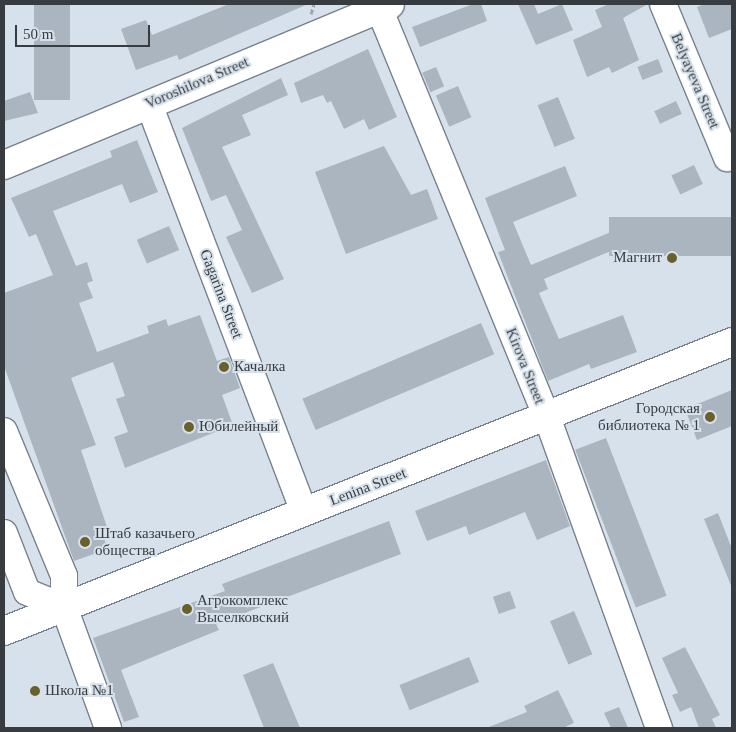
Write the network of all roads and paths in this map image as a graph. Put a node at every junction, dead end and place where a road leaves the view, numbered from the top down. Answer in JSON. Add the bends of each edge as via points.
{"nodes":[{"id":1,"x":663,"y":4,"type":"edge"},
{"id":2,"x":385,"y":6,"type":"edge"},
{"id":3,"x":148,"y":104,"type":"junction"},
{"id":4,"x":727,"y":158,"type":"dead end"},
{"id":5,"x":4,"y":165,"type":"edge"},
{"id":6,"x":732,"y":342,"type":"edge"},
{"id":7,"x":547,"y":417,"type":"junction"},
{"id":8,"x":4,"y":431,"type":"edge"},
{"id":9,"x":304,"y":512,"type":"junction"},
{"id":10,"x":4,"y":533,"type":"edge"},
{"id":11,"x":64,"y":607,"type":"junction"},
{"id":12,"x":4,"y":631,"type":"edge"},
{"id":13,"x":108,"y":728,"type":"edge"},
{"id":14,"x":659,"y":728,"type":"edge"}],
"edges":[{"from":1,"to":4,"type":"street","name":"Belyayeva Street"},
{"from":2,"to":3,"type":"main road","name":"Voroshilova Street"},
{"from":2,"to":7,"type":"street","name":"Kirova Street"},
{"from":3,"to":5,"type":"main road","name":"Voroshilova Street"},
{"from":3,"to":9,"type":"street","name":"Gagarina Street"},
{"from":6,"to":7,"type":"main road","name":"Lenina Street"},
{"from":7,"to":9,"type":"main road","name":"Lenina Street"},
{"from":7,"to":14,"type":"street","name":"Kirova Street"},
{"from":8,"to":11,"type":"street","via":[[64,576]]},
{"from":9,"to":11,"type":"main road","name":"Lenina Street"},
{"from":10,"to":11,"type":"street","via":[[28,592]]},
{"from":11,"to":12,"type":"main road","name":"Lenina Street"},
{"from":11,"to":13,"type":"street"}]}
